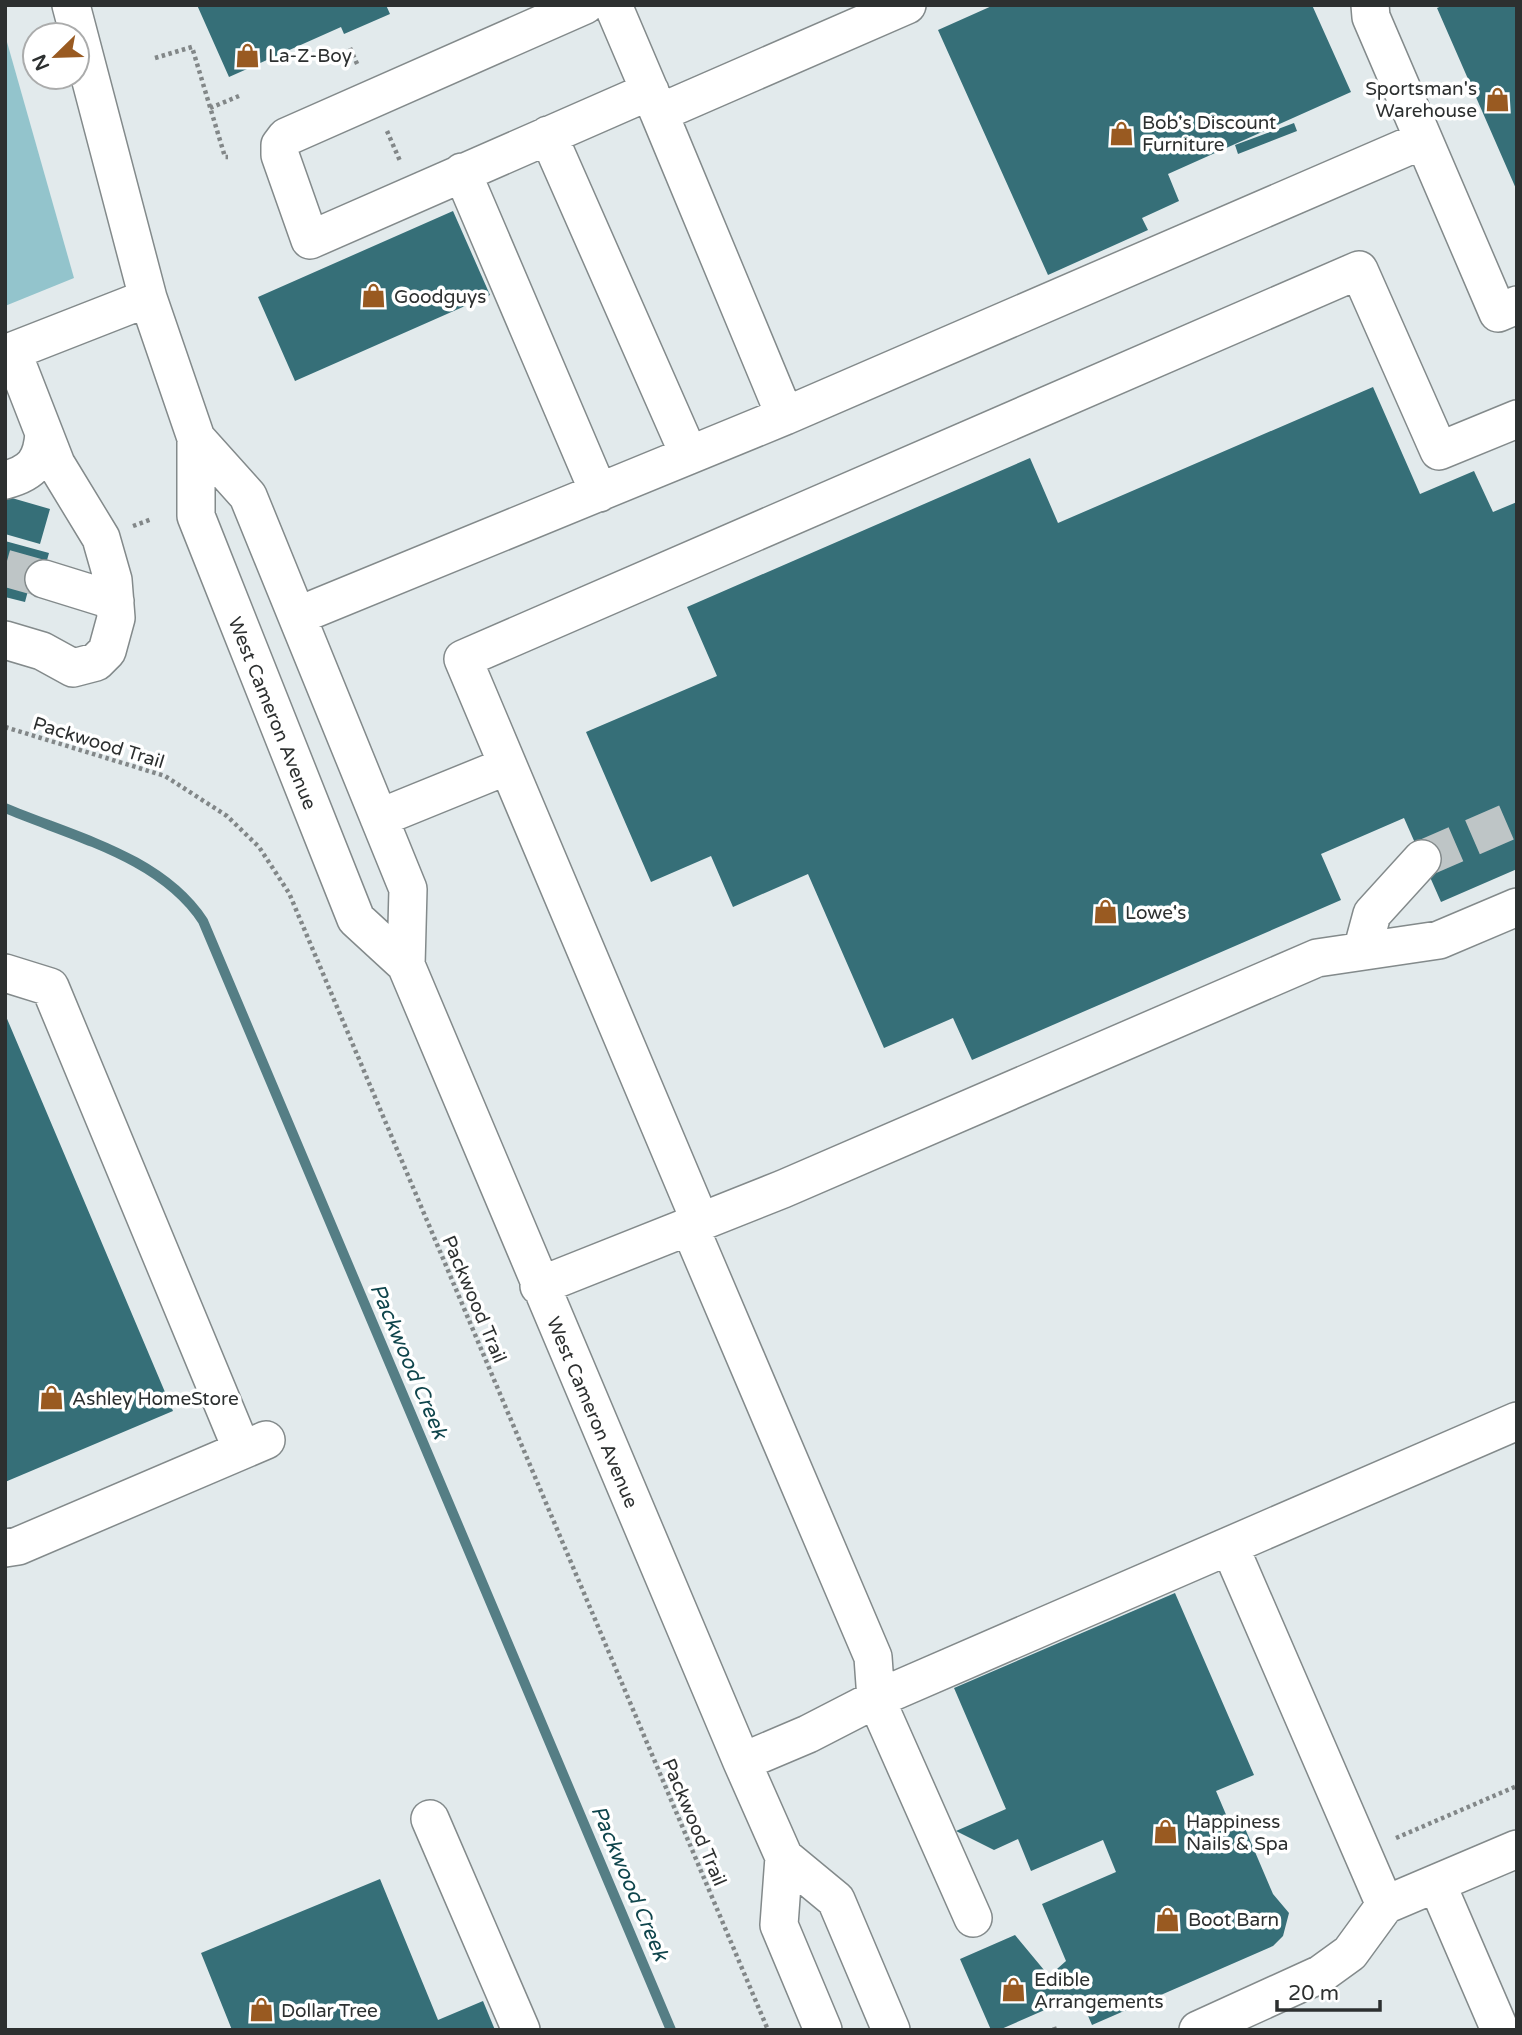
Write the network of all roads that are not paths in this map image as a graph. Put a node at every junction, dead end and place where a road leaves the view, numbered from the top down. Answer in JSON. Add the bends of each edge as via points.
{"nodes":[{"id":1,"x":71,"y":5,"type":"edge"},
{"id":2,"x":585,"y":5,"type":"edge"},
{"id":3,"x":613,"y":5,"type":"edge"},
{"id":4,"x":907,"y":5,"type":"edge"},
{"id":5,"x":1370,"y":5,"type":"edge"},
{"id":6,"x":654,"y":102,"type":"junction"},
{"id":7,"x":548,"y":135,"type":"junction"},
{"id":8,"x":1423,"y":140,"type":"junction"},
{"id":9,"x":463,"y":172,"type":"junction"},
{"id":10,"x":148,"y":298,"type":"junction"},
{"id":11,"x":1517,"y":305,"type":"edge"},
{"id":12,"x":9,"y":353,"type":"edge"},
{"id":13,"x":785,"y":416,"type":"junction"},
{"id":14,"x":1517,"y":419,"type":"edge"},
{"id":15,"x":44,"y":433,"type":"junction"},
{"id":16,"x":196,"y":438,"type":"junction"},
{"id":17,"x":689,"y":455,"type":"junction"},
{"id":18,"x":5,"y":480,"type":"edge"},
{"id":19,"x":599,"y":492,"type":"junction"},
{"id":20,"x":44,"y":579,"type":"tunnel mouth"},
{"id":21,"x":115,"y":601,"type":"junction"},
{"id":22,"x":297,"y":616,"type":"junction"},
{"id":23,"x":5,"y":626,"type":"edge"},
{"id":24,"x":5,"y":640,"type":"edge"},
{"id":25,"x":42,"y":651,"type":"junction"},
{"id":26,"x":507,"y":765,"type":"junction"},
{"id":27,"x":379,"y":818,"type":"junction"},
{"id":28,"x":1422,"y":859,"type":"tunnel mouth"},
{"id":29,"x":1517,"y":907,"type":"edge"},
{"id":30,"x":1362,"y":951,"type":"junction"},
{"id":31,"x":406,"y":965,"type":"junction"},
{"id":32,"x":5,"y":973,"type":"edge"},
{"id":33,"x":695,"y":1223,"type":"junction"},
{"id":34,"x":539,"y":1286,"type":"junction"},
{"id":35,"x":1517,"y":1421,"type":"edge"},
{"id":36,"x":1230,"y":1547,"type":"junction"},
{"id":37,"x":5,"y":1548,"type":"edge"},
{"id":38,"x":876,"y":1699,"type":"junction"},
{"id":39,"x":742,"y":1762,"type":"junction"},
{"id":40,"x":430,"y":1819,"type":"dead end"},
{"id":41,"x":1517,"y":1849,"type":"edge"},
{"id":42,"x":784,"y":1857,"type":"junction"},
{"id":43,"x":1437,"y":1884,"type":"junction"},
{"id":44,"x":1385,"y":1905,"type":"junction"},
{"id":45,"x":972,"y":1917,"type":"dead end"},
{"id":46,"x":521,"y":2030,"type":"edge"},
{"id":47,"x":823,"y":2030,"type":"edge"},
{"id":48,"x":891,"y":2030,"type":"edge"},
{"id":49,"x":1198,"y":2030,"type":"edge"},
{"id":50,"x":1500,"y":2030,"type":"edge"}],
"edges":[{"from":1,"to":10,"type":"street","name":"West Cameron Avenue"},
{"from":2,"to":9,"type":"street","via":[[372,97],[286,137],[280,145],[310,240]]},
{"from":3,"to":6,"type":"street"},
{"from":4,"to":6,"type":"street"},
{"from":5,"to":8,"type":"street"},
{"from":6,"to":7,"type":"street"},
{"from":6,"to":13,"type":"street"},
{"from":7,"to":9,"type":"street"},
{"from":7,"to":17,"type":"street"},
{"from":8,"to":11,"type":"street","via":[[1498,313]]},
{"from":8,"to":13,"type":"street"},
{"from":9,"to":19,"type":"street"},
{"from":10,"to":12,"type":"street"},
{"from":10,"to":16,"type":"street","name":"West Cameron Avenue"},
{"from":12,"to":15,"type":"street"},
{"from":13,"to":17,"type":"street"},
{"from":14,"to":26,"type":"street","via":[[1439,451],[1359,270],[463,659]]},
{"from":15,"to":18,"type":"street","via":[[38,464],[25,475]]},
{"from":15,"to":21,"type":"street","via":[[56,464],[101,538]]},
{"from":16,"to":22,"type":"street","name":"West Cameron Avenue","via":[[248,496]]},
{"from":16,"to":31,"type":"street","name":"West Cameron Avenue","via":[[196,516],[271,710],[356,919]]},
{"from":17,"to":19,"type":"street"},
{"from":19,"to":22,"type":"street"},
{"from":20,"to":21,"type":"street"},
{"from":21,"to":25,"type":"street","via":[[114,632],[107,651],[96,662],[73,668]]},
{"from":22,"to":27,"type":"street","name":"West Cameron Avenue"},
{"from":23,"to":25,"type":"street","via":[[29,635]]},
{"from":24,"to":25,"type":"street"},
{"from":26,"to":27,"type":"street"},
{"from":26,"to":33,"type":"street"},
{"from":27,"to":31,"type":"street","name":"West Cameron Avenue","via":[[408,888]]},
{"from":28,"to":30,"type":"street","via":[[1373,914]]},
{"from":29,"to":30,"type":"street","via":[[1439,940]]},
{"from":30,"to":33,"type":"street","via":[[1317,958]]},
{"from":31,"to":34,"type":"street","name":"West Cameron Avenue"},
{"from":32,"to":37,"type":"street","via":[[50,987],[254,1445]]},
{"from":33,"to":34,"type":"street"},
{"from":33,"to":38,"type":"street","via":[[873,1657]]},
{"from":34,"to":39,"type":"street","name":"West Cameron Avenue"},
{"from":35,"to":36,"type":"street"},
{"from":36,"to":38,"type":"street"},
{"from":36,"to":44,"type":"street"},
{"from":38,"to":39,"type":"street"},
{"from":38,"to":45,"type":"street"},
{"from":39,"to":42,"type":"street","name":"West Cameron Avenue"},
{"from":40,"to":46,"type":"street"},
{"from":41,"to":43,"type":"street"},
{"from":42,"to":47,"type":"street","name":"West Cameron Avenue","via":[[779,1925]]},
{"from":42,"to":48,"type":"street","name":"West Cameron Avenue","via":[[836,1900]]},
{"from":43,"to":44,"type":"street"},
{"from":43,"to":50,"type":"street"},
{"from":44,"to":49,"type":"street","via":[[1350,1953],[1321,1974]]}]}
